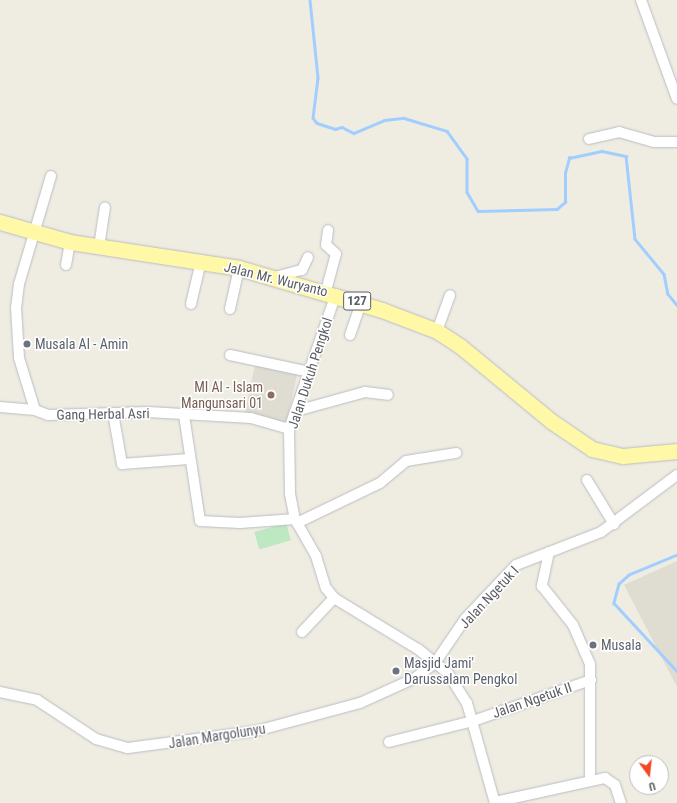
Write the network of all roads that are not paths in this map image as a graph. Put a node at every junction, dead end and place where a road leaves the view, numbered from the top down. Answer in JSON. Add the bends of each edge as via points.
{"nodes":[{"id":1,"x":641,"y":0,"type":"edge"},
{"id":2,"x":677,"y":99,"type":"edge"},
{"id":3,"x":589,"y":140,"type":"dead end"},
{"id":4,"x":677,"y":142,"type":"edge"},
{"id":5,"x":51,"y":176,"type":"dead end"},
{"id":6,"x":105,"y":207,"type":"dead end"},
{"id":7,"x":0,"y":222,"type":"edge"},
{"id":8,"x":328,"y":230,"type":"dead end"},
{"id":9,"x":34,"y":234,"type":"junction"},
{"id":10,"x":70,"y":242,"type":"junction"},
{"id":11,"x":99,"y":246,"type":"junction"},
{"id":12,"x":308,"y":257,"type":"dead end"},
{"id":13,"x":202,"y":261,"type":"junction"},
{"id":14,"x":66,"y":265,"type":"dead end"},
{"id":15,"x":239,"y":268,"type":"junction"},
{"id":16,"x":275,"y":277,"type":"junction"},
{"id":17,"x":331,"y":293,"type":"junction"},
{"id":18,"x":450,"y":295,"type":"dead end"},
{"id":19,"x":361,"y":303,"type":"junction"},
{"id":20,"x":191,"y":304,"type":"dead end"},
{"id":21,"x":230,"y":309,"type":"dead end"},
{"id":22,"x":437,"y":331,"type":"junction"},
{"id":23,"x":350,"y":335,"type":"dead end"},
{"id":24,"x":230,"y":355,"type":"dead end"},
{"id":25,"x":309,"y":372,"type":"junction"},
{"id":26,"x":388,"y":395,"type":"dead end"},
{"id":27,"x":0,"y":406,"type":"edge"},
{"id":28,"x":35,"y":410,"type":"junction"},
{"id":29,"x":296,"y":411,"type":"junction"},
{"id":30,"x":113,"y":413,"type":"junction"},
{"id":31,"x":184,"y":415,"type":"junction"},
{"id":32,"x":290,"y":429,"type":"junction"},
{"id":33,"x":677,"y":450,"type":"edge"},
{"id":34,"x":456,"y":453,"type":"dead end"},
{"id":35,"x":189,"y":459,"type":"junction"},
{"id":36,"x":677,"y":475,"type":"edge"},
{"id":37,"x":587,"y":480,"type":"dead end"},
{"id":38,"x":296,"y":521,"type":"junction"},
{"id":39,"x":614,"y":524,"type":"junction"},
{"id":40,"x":549,"y":552,"type":"junction"},
{"id":41,"x":334,"y":598,"type":"junction"},
{"id":42,"x":302,"y":632,"type":"dead end"},
{"id":43,"x":435,"y":663,"type":"junction"},
{"id":44,"x":591,"y":680,"type":"junction"},
{"id":45,"x":0,"y":692,"type":"edge"},
{"id":46,"x":473,"y":721,"type":"junction"},
{"id":47,"x":389,"y":742,"type":"dead end"},
{"id":48,"x":590,"y":781,"type":"junction"},
{"id":49,"x":495,"y":803,"type":"edge"},
{"id":50,"x":621,"y":803,"type":"edge"}],
"edges":[{"from":1,"to":2,"type":"street"},
{"from":3,"to":4,"type":"street","via":[[619,132],[654,142]]},
{"from":5,"to":9,"type":"street","name":"Gang Herbal Asri"},
{"from":6,"to":11,"type":"street"},
{"from":7,"to":9,"type":"main road","name":"Jalan Mr. Wuryanto","number":"127"},
{"from":8,"to":17,"type":"street","name":"Jalan Dukuh Pengkol","via":[[326,245],[336,254]]},
{"from":9,"to":10,"type":"main road","name":"Jalan Mr. Wuryanto","number":"127"},
{"from":9,"to":28,"type":"street","name":"Gang Herbal Asri","via":[[19,284],[16,340],[24,378]]},
{"from":10,"to":11,"type":"main road","name":"Jalan Mr. Wuryanto","number":"127"},
{"from":10,"to":14,"type":"street"},
{"from":11,"to":13,"type":"main road","name":"Jalan Mr. Wuryanto","number":"127"},
{"from":12,"to":16,"type":"street","via":[[302,270]]},
{"from":13,"to":15,"type":"main road","name":"Jalan Mr. Wuryanto","number":"127"},
{"from":13,"to":20,"type":"street"},
{"from":15,"to":16,"type":"main road","name":"Jalan Mr. Wuryanto","number":"127"},
{"from":15,"to":21,"type":"street"},
{"from":16,"to":17,"type":"main road","name":"Jalan Mr. Wuryanto","number":"127"},
{"from":17,"to":19,"type":"main road","name":"Jalan Mr. Wuryanto","number":"127"},
{"from":17,"to":25,"type":"street","name":"Jalan Dukuh Pengkol"},
{"from":18,"to":22,"type":"street"},
{"from":19,"to":22,"type":"main road","name":"Jalan Mr. Wuryanto","number":"127"},
{"from":19,"to":23,"type":"street"},
{"from":22,"to":33,"type":"main road","name":"Jalan Mr. Wuryanto","number":"127","via":[[551,421],[592,449],[623,456]]},
{"from":24,"to":25,"type":"street"},
{"from":25,"to":29,"type":"street","name":"Jalan Dukuh Pengkol"},
{"from":26,"to":29,"type":"street","via":[[364,392]]},
{"from":27,"to":28,"type":"street"},
{"from":28,"to":30,"type":"street","name":"Gang Herbal Asri","via":[[48,415]]},
{"from":29,"to":32,"type":"street","name":"Jalan Dukuh Pengkol"},
{"from":30,"to":31,"type":"street","name":"Gang Herbal Asri"},
{"from":30,"to":35,"type":"street","via":[[122,464]]},
{"from":31,"to":32,"type":"street","name":"Gang Herbal Asri","via":[[251,418]]},
{"from":31,"to":35,"type":"street"},
{"from":32,"to":38,"type":"street","name":"Jalan Dukuh Pengkol","via":[[290,494]]},
{"from":34,"to":38,"type":"street","via":[[406,461],[380,483]]},
{"from":35,"to":38,"type":"street","via":[[200,520],[240,523]]},
{"from":36,"to":39,"type":"street","name":"Jalan Ngetuk I"},
{"from":37,"to":39,"type":"street"},
{"from":38,"to":41,"type":"street","name":"Jalan Dukuh Pengkol","via":[[316,556],[326,588]]},
{"from":39,"to":40,"type":"street","name":"Jalan Ngetuk I","via":[[572,546]]},
{"from":40,"to":43,"type":"street","name":"Jalan Ngetuk I","via":[[529,557],[507,573],[465,619]]},
{"from":40,"to":44,"type":"street","via":[[542,586],[582,640]]},
{"from":41,"to":42,"type":"street"},
{"from":41,"to":43,"type":"street","name":"Jalan Dukuh Pengkol"},
{"from":43,"to":45,"type":"street","name":"Jalan Margolunyu","via":[[386,693],[327,713],[237,735],[128,748],[96,739],[37,700]]},
{"from":43,"to":46,"type":"street","name":"Jalan Dukuh Pengkol","via":[[448,673],[458,687]]},
{"from":44,"to":46,"type":"street","name":"Jalan Ngetuk II"},
{"from":44,"to":48,"type":"street"},
{"from":46,"to":47,"type":"street","name":"Jalan Ngetuk II"},
{"from":46,"to":49,"type":"street","name":"Jalan Dukuh Pengkol"},
{"from":48,"to":49,"type":"street"},
{"from":48,"to":50,"type":"street","via":[[612,781]]}]}
